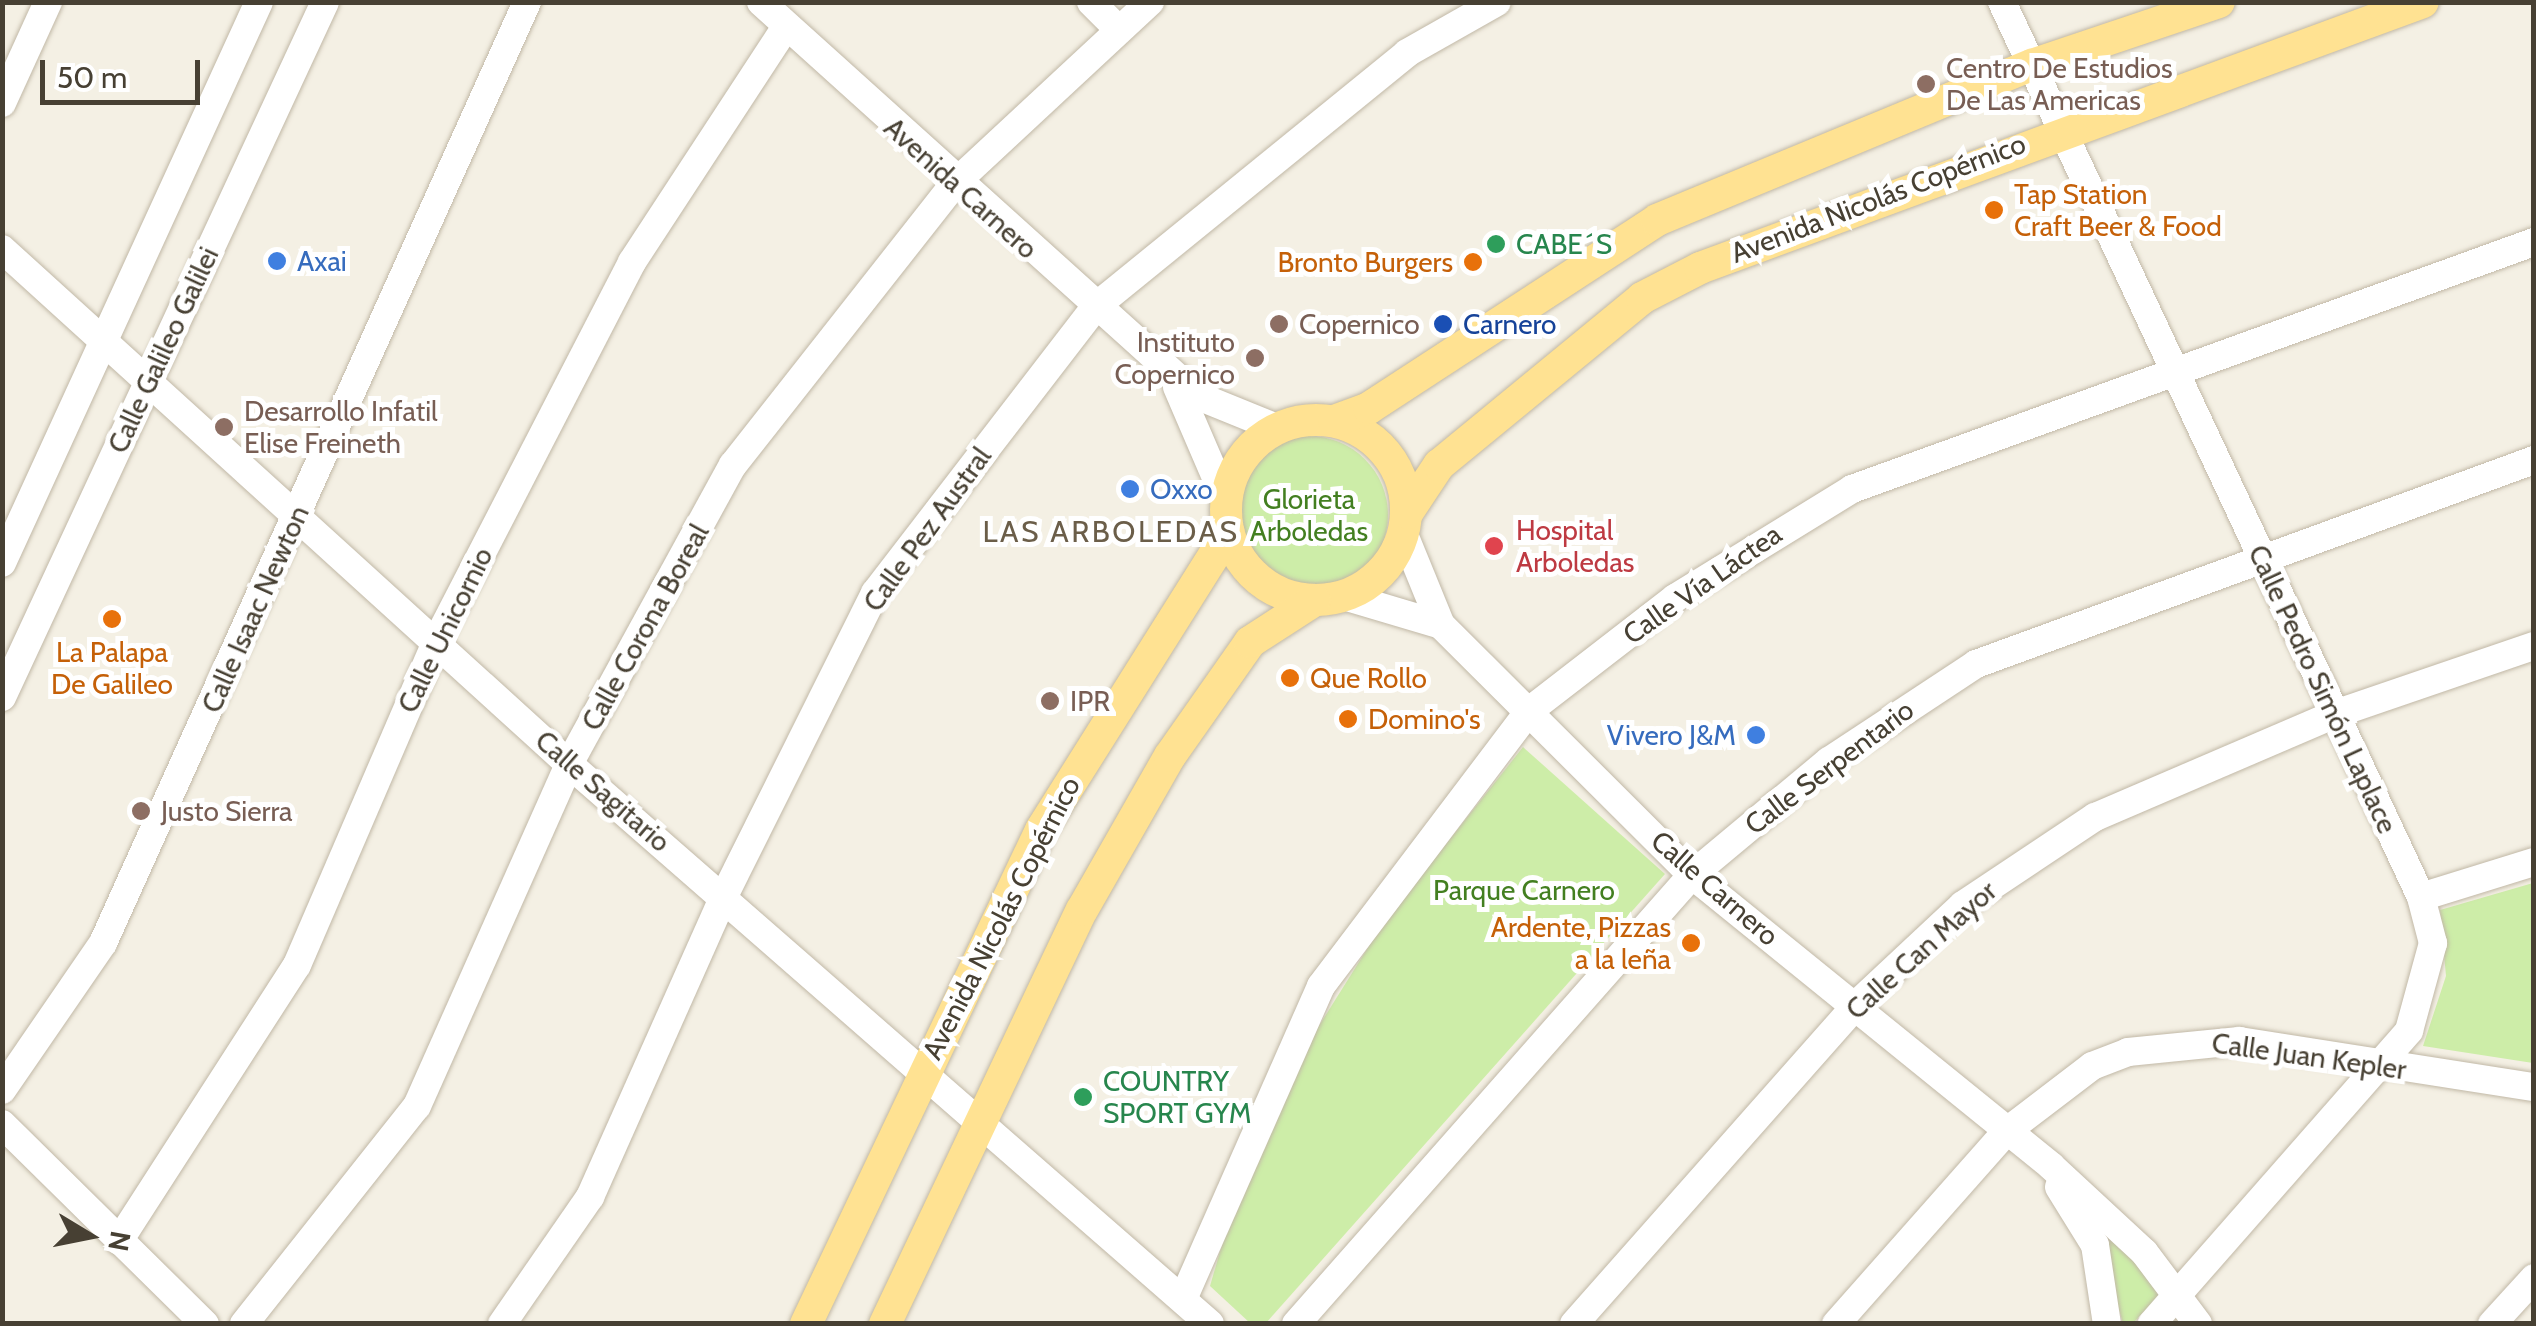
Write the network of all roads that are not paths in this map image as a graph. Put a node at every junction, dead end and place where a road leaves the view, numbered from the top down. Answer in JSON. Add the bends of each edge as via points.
{"nodes":[{"id":1,"x":48,"y":2,"type":"edge"},
{"id":2,"x":259,"y":2,"type":"edge"},
{"id":3,"x":326,"y":2,"type":"edge"},
{"id":4,"x":527,"y":2,"type":"edge"},
{"id":5,"x":761,"y":2,"type":"edge"},
{"id":6,"x":1091,"y":2,"type":"edge"},
{"id":7,"x":1150,"y":2,"type":"edge"},
{"id":8,"x":1497,"y":2,"type":"edge"},
{"id":9,"x":2002,"y":2,"type":"edge"},
{"id":10,"x":2218,"y":2,"type":"edge"},
{"id":11,"x":2422,"y":2,"type":"edge"},
{"id":12,"x":786,"y":27,"type":"junction"},
{"id":13,"x":1118,"y":29,"type":"junction"},
{"id":14,"x":2032,"y":65,"type":"junction"},
{"id":15,"x":2,"y":103,"type":"edge"},
{"id":16,"x":2062,"y":128,"type":"junction"},
{"id":17,"x":953,"y":185,"type":"junction"},
{"id":18,"x":2534,"y":242,"type":"edge"},
{"id":19,"x":2,"y":250,"type":"edge"},
{"id":20,"x":1095,"y":307,"type":"junction"},
{"id":21,"x":99,"y":342,"type":"junction"},
{"id":22,"x":1166,"y":368,"type":"junction"},
{"id":23,"x":2172,"y":369,"type":"junction"},
{"id":24,"x":147,"y":384,"type":"junction"},
{"id":25,"x":1334,"y":421,"type":"junction"},
{"id":26,"x":1277,"y":428,"type":"junction"},
{"id":27,"x":2534,"y":460,"type":"edge"},
{"id":28,"x":298,"y":514,"type":"junction"},
{"id":29,"x":1228,"y":516,"type":"junction"},
{"id":30,"x":1405,"y":523,"type":"junction"},
{"id":31,"x":2261,"y":555,"type":"junction"},
{"id":32,"x":2,"y":562,"type":"edge"},
{"id":33,"x":1329,"y":598,"type":"junction"},
{"id":34,"x":1442,"y":626,"type":"junction"},
{"id":35,"x":437,"y":640,"type":"junction"},
{"id":36,"x":2534,"y":646,"type":"edge"},
{"id":37,"x":2,"y":697,"type":"edge"},
{"id":38,"x":1529,"y":710,"type":"junction"},
{"id":39,"x":2336,"y":714,"type":"junction"},
{"id":40,"x":569,"y":764,"type":"junction"},
{"id":41,"x":2534,"y":862,"type":"edge"},
{"id":42,"x":1692,"y":875,"type":"junction"},
{"id":43,"x":724,"y":896,"type":"junction"},
{"id":44,"x":2420,"y":897,"type":"junction"},
{"id":45,"x":1856,"y":1005,"type":"junction"},
{"id":46,"x":925,"y":1066,"type":"junction"},
{"id":47,"x":2379,"y":1067,"type":"junction"},
{"id":48,"x":2534,"y":1087,"type":"edge"},
{"id":49,"x":2,"y":1090,"type":"edge"},
{"id":50,"x":981,"y":1117,"type":"junction"},
{"id":51,"x":2,"y":1124,"type":"edge"},
{"id":52,"x":2007,"y":1131,"type":"junction"},
{"id":53,"x":120,"y":1241,"type":"junction"},
{"id":54,"x":2534,"y":1278,"type":"edge"},
{"id":55,"x":2180,"y":1293,"type":"junction"},
{"id":56,"x":1184,"y":1299,"type":"junction"},
{"id":57,"x":204,"y":1324,"type":"edge"},
{"id":58,"x":244,"y":1324,"type":"edge"},
{"id":59,"x":502,"y":1324,"type":"edge"},
{"id":60,"x":806,"y":1324,"type":"edge"},
{"id":61,"x":886,"y":1324,"type":"edge"},
{"id":62,"x":1210,"y":1324,"type":"edge"},
{"id":63,"x":1296,"y":1324,"type":"edge"},
{"id":64,"x":1574,"y":1324,"type":"edge"},
{"id":65,"x":1836,"y":1324,"type":"edge"},
{"id":66,"x":2107,"y":1324,"type":"edge"},
{"id":67,"x":2152,"y":1324,"type":"edge"},
{"id":68,"x":2198,"y":1324,"type":"edge"},
{"id":69,"x":2492,"y":1324,"type":"edge"}],
"edges":[{"from":1,"to":15,"type":"street"},
{"from":2,"to":21,"type":"street"},
{"from":3,"to":24,"type":"street","name":"Calle Galileo Galilei"},
{"from":4,"to":28,"type":"street","name":"Calle Isaac Newton"},
{"from":5,"to":12,"type":"street","name":"Avenida Carnero"},
{"from":6,"to":13,"type":"street"},
{"from":7,"to":13,"type":"street","name":"Calle Corona Boreal"},
{"from":8,"to":20,"type":"street","name":"Calle Pez Austral","via":[[1407,53]]},
{"from":9,"to":14,"type":"street","name":"Calle Pedro Simón Laplace"},
{"from":10,"to":14,"type":"main road"},
{"from":11,"to":16,"type":"main road","name":"Avenida Nicolás Copérnico"},
{"from":12,"to":17,"type":"street","name":"Avenida Carnero"},
{"from":12,"to":35,"type":"street","name":"Calle Unicornio","via":[[632,262]]},
{"from":13,"to":17,"type":"street","name":"Calle Corona Boreal"},
{"from":14,"to":16,"type":"street","name":"Calle Pedro Simón Laplace"},
{"from":14,"to":25,"type":"main road","via":[[1656,220],[1369,408]]},
{"from":16,"to":23,"type":"street","name":"Calle Pedro Simón Laplace"},
{"from":16,"to":30,"type":"main road","name":"Avenida Nicolás Copérnico","via":[[1730,254],[1642,298],[1425,476]]},
{"from":17,"to":20,"type":"street","name":"Avenida Carnero"},
{"from":17,"to":40,"type":"street","name":"Calle Corona Boreal","via":[[734,465]]},
{"from":18,"to":23,"type":"street","name":"Calle Vía Láctea"},
{"from":19,"to":21,"type":"street","name":"Calle Sagitario"},
{"from":20,"to":22,"type":"street","name":"Avenida Carnero"},
{"from":20,"to":43,"type":"street","name":"Calle Pez Austral","via":[[874,593]]},
{"from":21,"to":24,"type":"street","name":"Calle Sagitario"},
{"from":21,"to":32,"type":"street"},
{"from":22,"to":26,"type":"street","name":"Avenida Carnero","via":[[1198,396]]},
{"from":22,"to":29,"type":"street","name":"Avenida Carnero","via":[[1213,454]]},
{"from":23,"to":31,"type":"street","name":"Calle Pedro Simón Laplace"},
{"from":23,"to":38,"type":"street","name":"Calle Vía Láctea","via":[[1813,508]]},
{"from":24,"to":28,"type":"street","name":"Calle Sagitario"},
{"from":24,"to":37,"type":"street","name":"Calle Galileo Galilei"},
{"from":25,"to":26,"type":"main road"},
{"from":25,"to":30,"type":"main road","via":[[1387,454]]},
{"from":26,"to":29,"type":"main road","via":[[1234,471]]},
{"from":27,"to":31,"type":"street","name":"Calle Serpentario"},
{"from":28,"to":35,"type":"street","name":"Calle Sagitario"},
{"from":28,"to":49,"type":"street","name":"Calle Isaac Newton","via":[[103,943]]},
{"from":29,"to":33,"type":"main road","via":[[1260,581]]},
{"from":29,"to":46,"type":"main road","name":"Avenida Nicolás Copérnico","via":[[1050,814]]},
{"from":30,"to":33,"type":"main road","via":[[1388,565]]},
{"from":30,"to":34,"type":"street","name":"Calle Carnero"},
{"from":31,"to":39,"type":"street","name":"Calle Pedro Simón Laplace"},
{"from":31,"to":42,"type":"street","name":"Calle Serpentario","via":[[1976,664],[1829,761]]},
{"from":33,"to":34,"type":"street","name":"Calle Carnero"},
{"from":33,"to":50,"type":"main road","via":[[1250,642],[1170,756]]},
{"from":34,"to":38,"type":"street","name":"Calle Carnero"},
{"from":35,"to":40,"type":"street","name":"Calle Sagitario"},
{"from":35,"to":53,"type":"street","name":"Calle Unicornio","via":[[297,965]]},
{"from":36,"to":39,"type":"street","name":"Calle Can Mayor"},
{"from":38,"to":42,"type":"street","name":"Calle Carnero"},
{"from":38,"to":56,"type":"street","name":"Calle Vía Láctea","via":[[1322,986]]},
{"from":39,"to":44,"type":"street","name":"Calle Pedro Simón Laplace"},
{"from":39,"to":45,"type":"street","name":"Calle Can Mayor","via":[[2070,832],[1963,905]]},
{"from":40,"to":43,"type":"street","name":"Calle Sagitario"},
{"from":40,"to":58,"type":"street","name":"Calle Corona Boreal","via":[[417,1106]]},
{"from":41,"to":44,"type":"street"},
{"from":42,"to":45,"type":"street","name":"Calle Carnero"},
{"from":42,"to":63,"type":"street","name":"Calle Serpentario"},
{"from":43,"to":46,"type":"street","name":"Calle Sagitario"},
{"from":43,"to":59,"type":"street","name":"Calle Pez Austral","via":[[590,1197]]},
{"from":44,"to":47,"type":"street","name":"Calle Pedro Simón Laplace","via":[[2433,944],[2426,988],[2409,1031]]},
{"from":45,"to":52,"type":"street","name":"Calle Carnero"},
{"from":45,"to":64,"type":"street","name":"Calle Can Mayor"},
{"from":46,"to":50,"type":"street","name":"Calle Sagitario"},
{"from":46,"to":60,"type":"main road","name":"Avenida Nicolás Copérnico"},
{"from":47,"to":48,"type":"street","name":"Calle Juan Kepler"},
{"from":47,"to":52,"type":"street","name":"Calle Juan Kepler","via":[[2239,1041],[2170,1042],[2092,1066]]},
{"from":47,"to":55,"type":"street","name":"Calle Pedro Simón Laplace"},
{"from":50,"to":56,"type":"street","name":"Calle Sagitario"},
{"from":50,"to":61,"type":"main road"},
{"from":51,"to":53,"type":"street"},
{"from":52,"to":55,"type":"street","name":"Calle Carnero"},
{"from":52,"to":65,"type":"street","name":"Calle Juan Kepler"},
{"from":52,"to":66,"type":"street","name":"Calle Carnero","via":[[2063,1191],[2095,1245]]},
{"from":53,"to":57,"type":"street"},
{"from":54,"to":69,"type":"street"},
{"from":55,"to":67,"type":"street","name":"Calle Pedro Simón Laplace"},
{"from":55,"to":68,"type":"street","name":"Calle Carnero"},
{"from":56,"to":62,"type":"street","name":"Calle Sagitario"}]}
